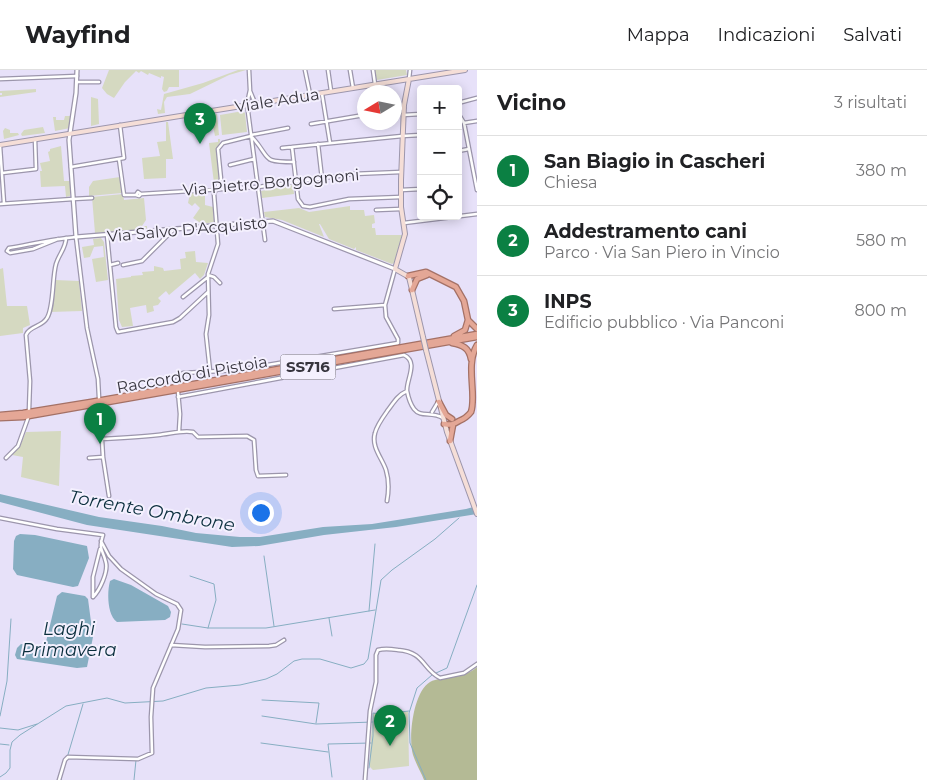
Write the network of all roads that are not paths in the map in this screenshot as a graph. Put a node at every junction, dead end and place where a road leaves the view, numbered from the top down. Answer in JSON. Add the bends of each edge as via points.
{"nodes":[{"id":1,"x":77,"y":70,"type":"edge"},
{"id":2,"x":249,"y":70,"type":"edge"},
{"id":3,"x":305,"y":70,"type":"edge"},
{"id":4,"x":328,"y":70,"type":"edge"},
{"id":5,"x":350,"y":70,"type":"edge"},
{"id":6,"x":372,"y":70,"type":"edge"},
{"id":7,"x":410,"y":70,"type":"edge"},
{"id":8,"x":465,"y":70,"type":"edge"},
{"id":9,"x":77,"y":76,"type":"junction"},
{"id":10,"x":0,"y":79,"type":"edge"},
{"id":11,"x":409,"y":79,"type":"junction"},
{"id":12,"x":77,"y":82,"type":"junction"},
{"id":13,"x":99,"y":82,"type":"dead end"},
{"id":14,"x":375,"y":84,"type":"junction"},
{"id":15,"x":353,"y":88,"type":"junction"},
{"id":16,"x":250,"y":90,"type":"junction"},
{"id":17,"x":331,"y":91,"type":"junction"},
{"id":18,"x":322,"y":92,"type":"junction"},
{"id":19,"x":310,"y":94,"type":"junction"},
{"id":20,"x":477,"y":98,"type":"edge"},
{"id":21,"x":462,"y":102,"type":"edge"},
{"id":22,"x":255,"y":103,"type":"junction"},
{"id":23,"x":247,"y":104,"type":"junction"},
{"id":24,"x":404,"y":108,"type":"joint"},
{"id":25,"x":403,"y":114,"type":"junction"},
{"id":26,"x":417,"y":114,"type":"edge"},
{"id":27,"x":357,"y":116,"type":"edge"},
{"id":28,"x":462,"y":120,"type":"edge"},
{"id":29,"x":326,"y":121,"type":"junction"},
{"id":30,"x":477,"y":121,"type":"edge"},
{"id":31,"x":464,"y":123,"type":"junction"},
{"id":32,"x":311,"y":124,"type":"dead end"},
{"id":33,"x":120,"y":125,"type":"junction"},
{"id":34,"x":288,"y":128,"type":"dead end"},
{"id":35,"x":71,"y":133,"type":"junction"},
{"id":36,"x":417,"y":135,"type":"edge"},
{"id":37,"x":251,"y":136,"type":"junction"},
{"id":38,"x":402,"y":136,"type":"junction"},
{"id":39,"x":34,"y":139,"type":"junction"},
{"id":40,"x":330,"y":143,"type":"junction"},
{"id":41,"x":318,"y":144,"type":"junction"},
{"id":42,"x":0,"y":145,"type":"edge"},
{"id":43,"x":292,"y":147,"type":"junction"},
{"id":44,"x":282,"y":148,"type":"dead end"},
{"id":45,"x":469,"y":149,"type":"junction"},
{"id":46,"x":462,"y":150,"type":"edge"},
{"id":47,"x":119,"y":159,"type":"junction"},
{"id":48,"x":254,"y":159,"type":"junction"},
{"id":49,"x":294,"y":162,"type":"junction"},
{"id":50,"x":230,"y":165,"type":"dead end"},
{"id":51,"x":70,"y":167,"type":"junction"},
{"id":52,"x":401,"y":172,"type":"junction"},
{"id":53,"x":2,"y":173,"type":"junction"},
{"id":54,"x":322,"y":179,"type":"junction"},
{"id":55,"x":296,"y":182,"type":"junction"},
{"id":56,"x":258,"y":187,"type":"junction"},
{"id":57,"x":216,"y":189,"type":"junction"},
{"id":58,"x":417,"y":189,"type":"edge"},
{"id":59,"x":401,"y":190,"type":"junction"},
{"id":60,"x":477,"y":190,"type":"edge"},
{"id":61,"x":401,"y":197,"type":"junction"},
{"id":62,"x":92,"y":198,"type":"dead end"},
{"id":63,"x":73,"y":199,"type":"junction"},
{"id":64,"x":2,"y":203,"type":"edge"},
{"id":65,"x":401,"y":209,"type":"junction"},
{"id":66,"x":376,"y":210,"type":"dead end"},
{"id":67,"x":477,"y":214,"type":"edge"},
{"id":68,"x":262,"y":221,"type":"junction"},
{"id":69,"x":404,"y":223,"type":"junction"},
{"id":70,"x":216,"y":225,"type":"junction"},
{"id":71,"x":174,"y":229,"type":"junction"},
{"id":72,"x":166,"y":230,"type":"junction"},
{"id":73,"x":107,"y":235,"type":"junction"},
{"id":74,"x":76,"y":237,"type":"junction"},
{"id":75,"x":66,"y":238,"type":"junction"},
{"id":76,"x":166,"y":238,"type":"junction"},
{"id":77,"x":58,"y":239,"type":"junction"},
{"id":78,"x":265,"y":240,"type":"dead end"},
{"id":79,"x":26,"y":246,"type":"junction"},
{"id":80,"x":26,"y":250,"type":"junction"},
{"id":81,"x":118,"y":264,"type":"dead end"},
{"id":82,"x":124,"y":264,"type":"dead end"},
{"id":83,"x":111,"y":265,"type":"junction"},
{"id":84,"x":395,"y":269,"type":"junction"},
{"id":85,"x":431,"y":274,"type":"junction"},
{"id":86,"x":208,"y":276,"type":"junction"},
{"id":87,"x":409,"y":277,"type":"junction"},
{"id":88,"x":417,"y":279,"type":"junction"},
{"id":89,"x":220,"y":283,"type":"dead end"},
{"id":90,"x":412,"y":290,"type":"junction"},
{"id":91,"x":208,"y":292,"type":"junction"},
{"id":92,"x":183,"y":297,"type":"dead end"},
{"id":93,"x":385,"y":305,"type":"junction"},
{"id":94,"x":334,"y":309,"type":"dead end"},
{"id":95,"x":468,"y":320,"type":"junction"},
{"id":96,"x":477,"y":329,"type":"edge"},
{"id":97,"x":477,"y":336,"type":"edge"},
{"id":98,"x":446,"y":341,"type":"junction"},
{"id":99,"x":477,"y":345,"type":"edge"},
{"id":100,"x":472,"y":363,"type":"junction"},
{"id":101,"x":210,"y":372,"type":"junction"},
{"id":102,"x":177,"y":384,"type":"dead end"},
{"id":103,"x":407,"y":391,"type":"junction"},
{"id":104,"x":178,"y":392,"type":"dead end"},
{"id":105,"x":178,"y":397,"type":"junction"},
{"id":106,"x":99,"y":398,"type":"dead end"},
{"id":107,"x":439,"y":402,"type":"junction"},
{"id":108,"x":100,"y":406,"type":"dead end"},
{"id":109,"x":29,"y":410,"type":"dead end"},
{"id":110,"x":431,"y":413,"type":"junction"},
{"id":111,"x":0,"y":417,"type":"edge"},
{"id":112,"x":28,"y":418,"type":"dead end"},
{"id":113,"x":443,"y":421,"type":"junction"},
{"id":114,"x":453,"y":422,"type":"junction"},
{"id":115,"x":180,"y":431,"type":"junction"},
{"id":116,"x":102,"y":439,"type":"junction"},
{"id":117,"x":450,"y":441,"type":"junction"},
{"id":118,"x":103,"y":457,"type":"junction"},
{"id":119,"x":6,"y":458,"type":"dead end"},
{"id":120,"x":89,"y":458,"type":"dead end"},
{"id":121,"x":286,"y":475,"type":"dead end"},
{"id":122,"x":110,"y":496,"type":"dead end"},
{"id":123,"x":387,"y":501,"type":"dead end"},
{"id":124,"x":477,"y":514,"type":"edge"},
{"id":125,"x":0,"y":518,"type":"edge"},
{"id":126,"x":101,"y":541,"type":"junction"},
{"id":127,"x":100,"y":549,"type":"junction"},
{"id":128,"x":284,"y":640,"type":"dead end"},
{"id":129,"x":171,"y":645,"type":"junction"},
{"id":130,"x":477,"y":664,"type":"edge"},
{"id":131,"x":59,"y":780,"type":"edge"},
{"id":132,"x":365,"y":780,"type":"edge"}],
"edges":[{"from":1,"to":9,"type":"street"},
{"from":2,"to":16,"type":"street"},
{"from":3,"to":19,"type":"street"},
{"from":4,"to":17,"type":"street"},
{"from":5,"to":15,"type":"street"},
{"from":6,"to":14,"type":"street"},
{"from":7,"to":11,"type":"street"},
{"from":8,"to":11,"type":"main road","name":"Viale Adua"},
{"from":9,"to":10,"type":"street"},
{"from":9,"to":12,"type":"street"},
{"from":11,"to":14,"type":"main road","name":"Viale Adua"},
{"from":11,"to":24,"type":"main road"},
{"from":12,"to":13,"type":"street"},
{"from":12,"to":35,"type":"street"},
{"from":14,"to":15,"type":"main road","name":"Viale Adua"},
{"from":15,"to":17,"type":"main road","name":"Viale Adua"},
{"from":16,"to":22,"type":"street"},
{"from":16,"to":23,"type":"street"},
{"from":17,"to":18,"type":"main road","name":"Viale Adua"},
{"from":18,"to":19,"type":"main road","name":"Viale Adua"},
{"from":18,"to":29,"type":"street"},
{"from":19,"to":22,"type":"main road","name":"Viale Adua"},
{"from":20,"to":21,"type":"street"},
{"from":22,"to":23,"type":"main road","name":"Viale Adua"},
{"from":23,"to":33,"type":"main road","name":"Viale Adua"},
{"from":23,"to":37,"type":"street"},
{"from":24,"to":25,"type":"main road"},
{"from":25,"to":26,"type":"street"},
{"from":25,"to":38,"type":"main road"},
{"from":27,"to":29,"type":"street"},
{"from":28,"to":31,"type":"street"},
{"from":29,"to":32,"type":"street"},
{"from":29,"to":40,"type":"street"},
{"from":30,"to":31,"type":"street"},
{"from":31,"to":45,"type":"street"},
{"from":33,"to":35,"type":"main road","name":"Viale Adua"},
{"from":33,"to":47,"type":"street","via":[[125,157]]},
{"from":34,"to":37,"type":"street"},
{"from":35,"to":39,"type":"main road","name":"Viale Adua"},
{"from":35,"to":51,"type":"street"},
{"from":36,"to":38,"type":"street"},
{"from":37,"to":48,"type":"street"},
{"from":37,"to":49,"type":"street","via":[[269,160]]},
{"from":37,"to":57,"type":"street","via":[[225,143],[219,148],[221,179]]},
{"from":38,"to":40,"type":"street"},
{"from":38,"to":52,"type":"main road"},
{"from":39,"to":42,"type":"main road","name":"Viale Adua"},
{"from":39,"to":53,"type":"street","via":[[36,169]]},
{"from":40,"to":41,"type":"street"},
{"from":41,"to":43,"type":"street"},
{"from":41,"to":54,"type":"street"},
{"from":42,"to":53,"type":"street"},
{"from":43,"to":44,"type":"street"},
{"from":43,"to":49,"type":"street"},
{"from":45,"to":46,"type":"street"},
{"from":45,"to":60,"type":"street"},
{"from":47,"to":51,"type":"street"},
{"from":47,"to":57,"type":"street","name":"Via Pietro Borgognoni","via":[[124,194]]},
{"from":48,"to":50,"type":"street"},
{"from":48,"to":56,"type":"street"},
{"from":49,"to":55,"type":"street"},
{"from":51,"to":63,"type":"street"},
{"from":52,"to":54,"type":"street","name":"Via Pietro Borgognoni"},
{"from":52,"to":59,"type":"main road"},
{"from":53,"to":64,"type":"street"},
{"from":54,"to":55,"type":"street","name":"Via Pietro Borgognoni"},
{"from":55,"to":56,"type":"street","name":"Via Pietro Borgognoni"},
{"from":55,"to":61,"type":"street","via":[[299,202],[305,207],[349,199]]},
{"from":56,"to":57,"type":"street","name":"Via Pietro Borgognoni"},
{"from":56,"to":68,"type":"street"},
{"from":57,"to":70,"type":"street"},
{"from":58,"to":59,"type":"street"},
{"from":59,"to":61,"type":"main road"},
{"from":61,"to":65,"type":"main road"},
{"from":62,"to":63,"type":"street"},
{"from":63,"to":64,"type":"street"},
{"from":63,"to":74,"type":"street"},
{"from":65,"to":66,"type":"street"},
{"from":65,"to":69,"type":"main road"},
{"from":67,"to":69,"type":"street"},
{"from":68,"to":70,"type":"street","name":"Via Salvo D'Acquisto"},
{"from":68,"to":78,"type":"street"},
{"from":68,"to":84,"type":"street","name":"Via Salvo D'Acquisto","via":[[280,223]]},
{"from":69,"to":84,"type":"main road","via":[[405,238]]},
{"from":70,"to":71,"type":"street","name":"Via Salvo D'Acquisto"},
{"from":70,"to":86,"type":"street","via":[[217,246]]},
{"from":71,"to":72,"type":"street","name":"Via Salvo D'Acquisto"},
{"from":71,"to":76,"type":"street"},
{"from":72,"to":73,"type":"street","name":"Via Salvo D'Acquisto"},
{"from":72,"to":76,"type":"street"},
{"from":73,"to":74,"type":"street","name":"Via Salvo D'Acquisto"},
{"from":73,"to":83,"type":"street"},
{"from":74,"to":75,"type":"street"},
{"from":74,"to":106,"type":"street"},
{"from":75,"to":77,"type":"street"},
{"from":75,"to":109,"type":"street","via":[[55,267],[48,317],[26,335]]},
{"from":76,"to":82,"type":"street","via":[[141,262]]},
{"from":77,"to":79,"type":"street"},
{"from":77,"to":80,"type":"street"},
{"from":79,"to":80,"type":"street"},
{"from":79,"to":80,"type":"street","via":[[7,251]]},
{"from":81,"to":83,"type":"street"},
{"from":83,"to":91,"type":"street","via":[[116,326],[120,332],[173,322]]},
{"from":84,"to":87,"type":"main road","name":"Via Salvo D'Acquisto"},
{"from":84,"to":93,"type":"street"},
{"from":85,"to":87,"type":"highway","via":[[424,272]]},
{"from":85,"to":88,"type":"highway"},
{"from":85,"to":95,"type":"highway","via":[[458,289]]},
{"from":86,"to":89,"type":"street"},
{"from":86,"to":91,"type":"street"},
{"from":86,"to":92,"type":"street"},
{"from":87,"to":88,"type":"highway"},
{"from":87,"to":90,"type":"main road"},
{"from":88,"to":90,"type":"highway"},
{"from":90,"to":107,"type":"main road","bridge":true},
{"from":91,"to":101,"type":"street","via":[[206,334]]},
{"from":93,"to":94,"type":"street"},
{"from":93,"to":101,"type":"street","via":[[386,317],[398,338],[396,344]]},
{"from":95,"to":96,"type":"highway"},
{"from":95,"to":98,"type":"highway","via":[[463,331]]},
{"from":97,"to":98,"type":"highway","name":"Raccordo di Pistoia","number":"SS716"},
{"from":98,"to":100,"type":"highway","via":[[465,347]]},
{"from":98,"to":111,"type":"highway","name":"Raccordo di Pistoia","number":"SS716","via":[[23,417]]},
{"from":99,"to":100,"type":"highway"},
{"from":100,"to":114,"type":"highway","via":[[473,407],[470,414]]},
{"from":101,"to":102,"type":"street","via":[[181,374]]},
{"from":103,"to":105,"type":"street","via":[[411,364],[403,355]]},
{"from":103,"to":110,"type":"street","via":[[417,412]]},
{"from":103,"to":123,"type":"street","via":[[396,398],[374,435],[376,451],[387,475]]},
{"from":104,"to":105,"type":"street"},
{"from":105,"to":115,"type":"street"},
{"from":107,"to":110,"type":"street"},
{"from":107,"to":113,"type":"main road"},
{"from":107,"to":114,"type":"highway"},
{"from":108,"to":116,"type":"street"},
{"from":110,"to":113,"type":"street"},
{"from":112,"to":119,"type":"street","via":[[17,448]]},
{"from":113,"to":114,"type":"highway"},
{"from":113,"to":117,"type":"main road"},
{"from":114,"to":117,"type":"highway"},
{"from":115,"to":116,"type":"street"},
{"from":115,"to":121,"type":"street","via":[[193,432],[198,437],[252,438],[258,476]]},
{"from":116,"to":118,"type":"street"},
{"from":117,"to":124,"type":"main road"},
{"from":118,"to":120,"type":"street"},
{"from":118,"to":122,"type":"street"},
{"from":125,"to":126,"type":"street","via":[[103,535]]},
{"from":126,"to":127,"type":"street"},
{"from":126,"to":129,"type":"street","via":[[111,559],[130,577],[181,608],[180,623]]},
{"from":127,"to":127,"type":"street","via":[[93,577],[93,597],[106,566]]},
{"from":128,"to":129,"type":"street","via":[[269,646]]},
{"from":129,"to":131,"type":"street","via":[[154,686],[152,754],[138,759],[68,757]]},
{"from":130,"to":132,"type":"street","via":[[464,672],[440,678],[414,653],[378,650]]}]}
